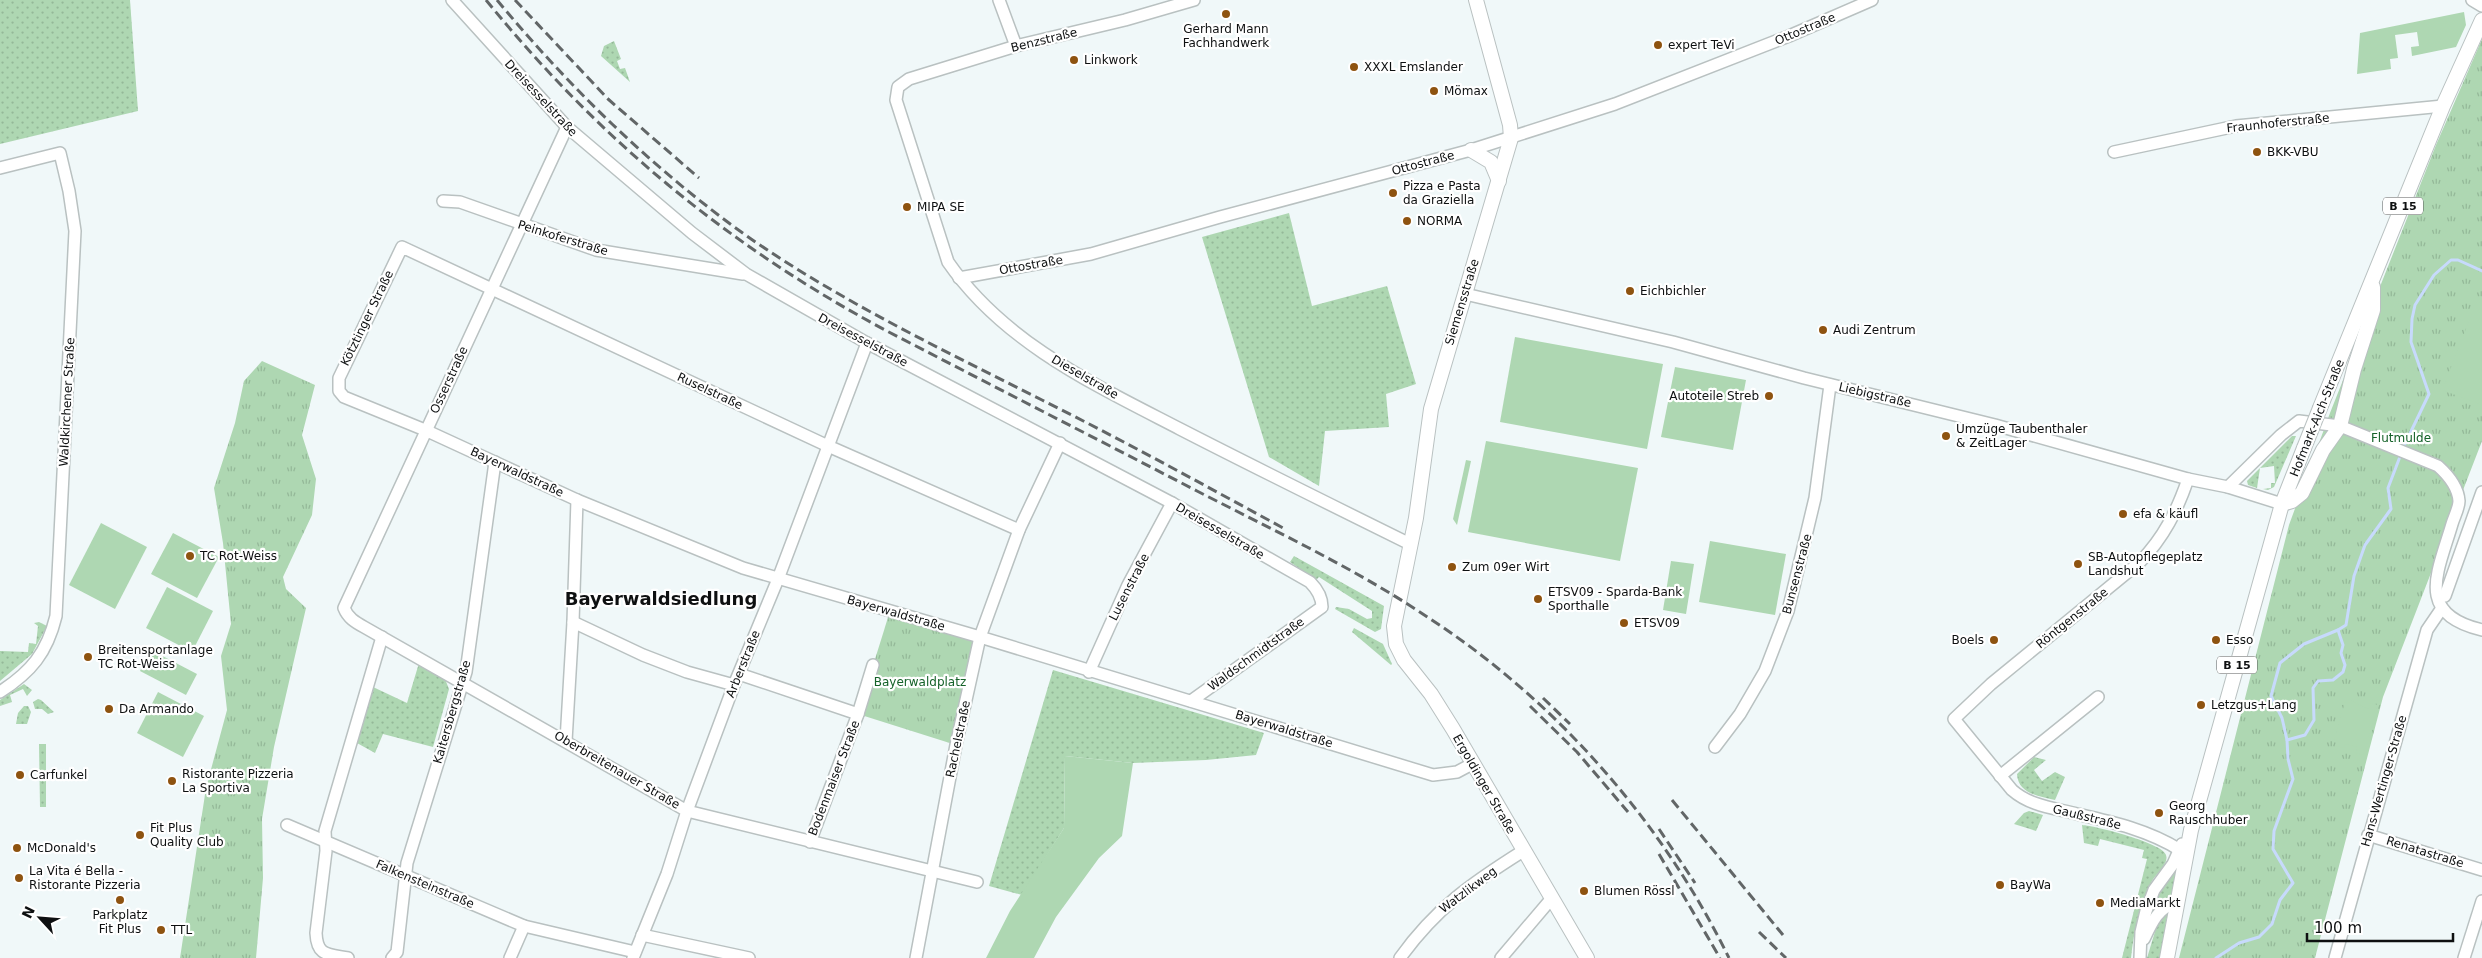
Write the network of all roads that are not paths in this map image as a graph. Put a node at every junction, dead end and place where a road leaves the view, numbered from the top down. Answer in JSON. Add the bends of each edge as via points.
{"nodes":[{"id":1,"x":452,"y":0,"type":"edge"},
{"id":2,"x":999,"y":0,"type":"edge"},
{"id":3,"x":1194,"y":0,"type":"edge"},
{"id":4,"x":1476,"y":0,"type":"edge"},
{"id":5,"x":1872,"y":0,"type":"edge"},
{"id":6,"x":2472,"y":0,"type":"edge"},
{"id":7,"x":2482,"y":6,"type":"edge"},
{"id":8,"x":2482,"y":20,"type":"edge"},
{"id":9,"x":1016,"y":46,"type":"junction"},
{"id":10,"x":898,"y":87,"type":"joint"},
{"id":11,"x":2443,"y":106,"type":"junction"},
{"id":12,"x":567,"y":127,"type":"junction"},
{"id":13,"x":1510,"y":138,"type":"junction"},
{"id":14,"x":1471,"y":150,"type":"junction"},
{"id":15,"x":2114,"y":152,"type":"dead end"},
{"id":16,"x":0,"y":168,"type":"edge"},
{"id":17,"x":1499,"y":181,"type":"junction"},
{"id":18,"x":443,"y":201,"type":"dead end"},
{"id":19,"x":520,"y":225,"type":"junction"},
{"id":20,"x":402,"y":247,"type":"joint"},
{"id":21,"x":746,"y":274,"type":"junction"},
{"id":22,"x":959,"y":278,"type":"junction"},
{"id":23,"x":2374,"y":279,"type":"junction"},
{"id":24,"x":492,"y":288,"type":"junction"},
{"id":25,"x":1465,"y":294,"type":"junction"},
{"id":26,"x":867,"y":343,"type":"junction"},
{"id":27,"x":1830,"y":384,"type":"junction"},
{"id":28,"x":339,"y":392,"type":"joint"},
{"id":29,"x":2340,"y":426,"type":"junction"},
{"id":30,"x":426,"y":430,"type":"junction"},
{"id":31,"x":1060,"y":443,"type":"junction"},
{"id":32,"x":828,"y":446,"type":"junction"},
{"id":33,"x":495,"y":462,"type":"junction"},
{"id":34,"x":2188,"y":479,"type":"junction"},
{"id":35,"x":2228,"y":487,"type":"junction"},
{"id":36,"x":2482,"y":492,"type":"edge"},
{"id":37,"x":577,"y":500,"type":"junction"},
{"id":38,"x":1172,"y":503,"type":"junction"},
{"id":39,"x":2282,"y":504,"type":"junction"},
{"id":40,"x":1019,"y":530,"type":"junction"},
{"id":41,"x":1410,"y":544,"type":"junction"},
{"id":42,"x":778,"y":579,"type":"junction"},
{"id":43,"x":2446,"y":596,"type":"dead end"},
{"id":44,"x":1322,"y":607,"type":"joint"},
{"id":45,"x":2442,"y":608,"type":"junction"},
{"id":46,"x":1397,"y":609,"type":"joint"},
{"id":47,"x":573,"y":622,"type":"junction"},
{"id":48,"x":364,"y":627,"type":"joint"},
{"id":49,"x":2482,"y":630,"type":"edge"},
{"id":50,"x":382,"y":637,"type":"junction"},
{"id":51,"x":980,"y":637,"type":"junction"},
{"id":52,"x":873,"y":665,"type":"dead end"},
{"id":53,"x":1089,"y":672,"type":"junction"},
{"id":54,"x":739,"y":674,"type":"junction"},
{"id":55,"x":462,"y":682,"type":"junction"},
{"id":56,"x":734,"y":685,"type":"junction"},
{"id":57,"x":0,"y":692,"type":"edge"},
{"id":58,"x":2098,"y":697,"type":"dead end"},
{"id":59,"x":1191,"y":701,"type":"junction"},
{"id":60,"x":858,"y":714,"type":"junction"},
{"id":61,"x":1954,"y":719,"type":"joint"},
{"id":62,"x":566,"y":741,"type":"junction"},
{"id":63,"x":1715,"y":747,"type":"dead end"},
{"id":64,"x":1472,"y":764,"type":"junction"},
{"id":65,"x":2000,"y":776,"type":"junction"},
{"id":66,"x":687,"y":811,"type":"junction"},
{"id":67,"x":287,"y":825,"type":"dead end"},
{"id":68,"x":2191,"y":830,"type":"junction"},
{"id":69,"x":2368,"y":835,"type":"junction"},
{"id":70,"x":326,"y":840,"type":"junction"},
{"id":71,"x":810,"y":842,"type":"junction"},
{"id":72,"x":2180,"y":850,"type":"junction"},
{"id":73,"x":1523,"y":851,"type":"junction"},
{"id":74,"x":2482,"y":870,"type":"edge"},
{"id":75,"x":932,"y":872,"type":"junction"},
{"id":76,"x":406,"y":875,"type":"junction"},
{"id":77,"x":977,"y":882,"type":"dead end"},
{"id":78,"x":1552,"y":898,"type":"junction"},
{"id":79,"x":2482,"y":901,"type":"edge"},
{"id":80,"x":2176,"y":903,"type":"junction"},
{"id":81,"x":524,"y":926,"type":"junction"},
{"id":82,"x":642,"y":936,"type":"junction"},
{"id":83,"x":2140,"y":953,"type":"edge"},
{"id":84,"x":634,"y":955,"type":"edge"},
{"id":85,"x":348,"y":958,"type":"edge"},
{"id":86,"x":392,"y":958,"type":"edge"},
{"id":87,"x":510,"y":958,"type":"edge"},
{"id":88,"x":749,"y":958,"type":"edge"},
{"id":89,"x":916,"y":958,"type":"edge"},
{"id":90,"x":1400,"y":958,"type":"edge"},
{"id":91,"x":1501,"y":958,"type":"edge"},
{"id":92,"x":1587,"y":958,"type":"edge"},
{"id":93,"x":2167,"y":958,"type":"edge"},
{"id":94,"x":2335,"y":958,"type":"edge"},
{"id":95,"x":2464,"y":958,"type":"edge"}],
"edges":[{"from":1,"to":12,"type":"street","name":"Dreisesselstraße"},
{"from":2,"to":9,"type":"street"},
{"from":3,"to":9,"type":"street","name":"Benzstraße"},
{"from":4,"to":13,"type":"main road","name":"Siemensstraße","via":[[1510,125]]},
{"from":5,"to":13,"type":"street","name":"Ottostraße","via":[[1615,104]]},
{"from":6,"to":7,"type":"street"},
{"from":8,"to":11,"type":"main road","name":"Hofmark-Aich-Straße","number":"B 15"},
{"from":9,"to":10,"type":"street","name":"Benzstraße","via":[[909,79]]},
{"from":10,"to":22,"type":"street","name":"Dieselstraße","via":[[896,100],[901,117],[948,262]]},
{"from":11,"to":15,"type":"street","name":"Fraunhoferstraße","via":[[2236,126]]},
{"from":11,"to":23,"type":"main road","name":"Hofmark-Aich-Straße","number":"B 15"},
{"from":12,"to":19,"type":"street","name":"Osserstraße"},
{"from":12,"to":21,"type":"street","name":"Dreisesselstraße","via":[[686,228]]},
{"from":13,"to":14,"type":"street","name":"Ottostraße"},
{"from":13,"to":17,"type":"main road","name":"Siemensstraße"},
{"from":14,"to":17,"type":"main road","via":[[1491,162]]},
{"from":14,"to":22,"type":"street","name":"Ottostraße","via":[[1092,254]]},
{"from":16,"to":57,"type":"street","name":"Waldkirchener Straße","via":[[60,153],[75,231],[56,616],[48,642],[32,666],[23,677]]},
{"from":17,"to":25,"type":"main road","name":"Siemensstraße"},
{"from":18,"to":19,"type":"street","name":"Peinkoferstraße","via":[[460,202]]},
{"from":19,"to":21,"type":"street","name":"Peinkoferstraße","via":[[596,250]]},
{"from":19,"to":24,"type":"street","name":"Osserstraße"},
{"from":20,"to":24,"type":"street","name":"Ruselstraße"},
{"from":20,"to":28,"type":"street","name":"Kötztinger Straße","via":[[342,371]]},
{"from":21,"to":26,"type":"street","name":"Dreisesselstraße"},
{"from":22,"to":41,"type":"street","name":"Dieselstraße","via":[[1005,326],[1077,375],[1284,483]]},
{"from":23,"to":29,"type":"main road","via":[[2374,310]]},
{"from":23,"to":39,"type":"main road","name":"Hofmark-Aich-Straße","number":"B 15","bridge":true},
{"from":24,"to":30,"type":"street","name":"Osserstraße"},
{"from":24,"to":32,"type":"street","name":"Ruselstraße"},
{"from":25,"to":27,"type":"street","name":"Liebigstraße","via":[[1673,342]]},
{"from":25,"to":41,"type":"main road","name":"Siemensstraße","via":[[1431,409]]},
{"from":26,"to":31,"type":"street","name":"Dreisesselstraße"},
{"from":26,"to":32,"type":"street","name":"Arberstraße"},
{"from":27,"to":34,"type":"street","name":"Liebigstraße","via":[[1995,425]]},
{"from":27,"to":63,"type":"street","name":"Bunsenstraße","via":[[1815,498],[1788,611],[1765,671],[1740,714]]},
{"from":28,"to":30,"type":"street","name":"Bayerwaldstraße"},
{"from":29,"to":35,"type":"street","via":[[2299,421]]},
{"from":29,"to":39,"type":"main road","via":[[2302,493],[2292,502]]},
{"from":29,"to":45,"type":"street","via":[[2438,466],[2451,477],[2459,502],[2434,583]]},
{"from":30,"to":33,"type":"street","name":"Bayerwaldstraße"},
{"from":30,"to":48,"type":"street","name":"Osserstraße","via":[[344,608],[352,620]]},
{"from":31,"to":38,"type":"street","name":"Dreisesselstraße"},
{"from":31,"to":40,"type":"street","name":"Rachelstraße"},
{"from":32,"to":40,"type":"street","name":"Ruselstraße"},
{"from":32,"to":42,"type":"street","name":"Arberstraße"},
{"from":33,"to":37,"type":"street","name":"Bayerwaldstraße"},
{"from":33,"to":55,"type":"street","name":"Kaitersbergstraße"},
{"from":34,"to":35,"type":"street","name":"Liebigstraße"},
{"from":34,"to":61,"type":"street","name":"Röntgenstraße","via":[[2172,520],[2161,539],[2140,562],[1991,684]]},
{"from":35,"to":39,"type":"street","name":"Liebigstraße"},
{"from":36,"to":43,"type":"street"},
{"from":37,"to":42,"type":"street","name":"Bayerwaldstraße","via":[[708,555]]},
{"from":37,"to":47,"type":"street"},
{"from":38,"to":44,"type":"street","name":"Dreisesselstraße","via":[[1310,582]]},
{"from":38,"to":53,"type":"street","name":"Lusenstraße","via":[[1128,585]]},
{"from":39,"to":68,"type":"main road","name":"Hofmark-Aich-Straße","number":"B 15"},
{"from":40,"to":51,"type":"street","name":"Rachelstraße"},
{"from":41,"to":46,"type":"main road","name":"Siemensstraße"},
{"from":42,"to":51,"type":"street","name":"Bayerwaldstraße"},
{"from":42,"to":54,"type":"street","name":"Arberstraße"},
{"from":44,"to":59,"type":"street","name":"Waldschmidtstraße"},
{"from":45,"to":49,"type":"street","via":[[2455,621]]},
{"from":45,"to":69,"type":"street","name":"Hans-Wertinger-Straße","via":[[2427,630]]},
{"from":46,"to":64,"type":"main road","name":"Ergoldinger Straße","via":[[1394,636],[1400,652],[1431,694]]},
{"from":47,"to":56,"type":"street","via":[[642,655]]},
{"from":47,"to":62,"type":"street"},
{"from":48,"to":50,"type":"street","name":"Oberbreitenauer Straße"},
{"from":50,"to":55,"type":"street","name":"Oberbreitenauer Straße"},
{"from":50,"to":70,"type":"street","via":[[325,830]]},
{"from":51,"to":53,"type":"street","name":"Bayerwaldstraße"},
{"from":51,"to":75,"type":"street","name":"Rachelstraße"},
{"from":52,"to":60,"type":"street","name":"Bodenmaiser Straße"},
{"from":53,"to":59,"type":"street","name":"Bayerwaldstraße"},
{"from":54,"to":56,"type":"street","name":"Arberstraße"},
{"from":54,"to":60,"type":"street","name":"Bodenmaiser Straße"},
{"from":55,"to":62,"type":"street","name":"Oberbreitenauer Straße"},
{"from":55,"to":76,"type":"street","name":"Kaitersbergstraße"},
{"from":56,"to":66,"type":"street","name":"Arberstraße"},
{"from":58,"to":65,"type":"street"},
{"from":59,"to":64,"type":"street","name":"Bayerwaldstraße","via":[[1433,774],[1457,772]]},
{"from":60,"to":71,"type":"street","name":"Bodenmaiser Straße"},
{"from":61,"to":65,"type":"street","name":"Gaußstraße"},
{"from":62,"to":66,"type":"street","name":"Oberbreitenauer Straße"},
{"from":64,"to":73,"type":"main road","name":"Ergoldinger Straße"},
{"from":65,"to":72,"type":"street","name":"Gaußstraße","via":[[2016,794],[2030,802],[2131,828]]},
{"from":66,"to":71,"type":"street","name":"Oberbreitenauer Straße"},
{"from":66,"to":82,"type":"street","name":"Arberstraße","via":[[667,874]]},
{"from":67,"to":70,"type":"street","name":"Falkensteinstraße"},
{"from":68,"to":72,"type":"street","name":"Hofmark-Aich-Straße"},
{"from":68,"to":80,"type":"main road","name":"Hofmark-Aich-Straße","number":"B 15"},
{"from":69,"to":74,"type":"street","name":"Renatastraße"},
{"from":69,"to":94,"type":"street","name":"Hans-Wertinger-Straße"},
{"from":70,"to":76,"type":"street","name":"Falkensteinstraße"},
{"from":70,"to":85,"type":"street","via":[[317,946],[323,953]]},
{"from":71,"to":75,"type":"street","name":"Oberbreitenauer Straße"},
{"from":72,"to":83,"type":"street","name":"Hofmark-Aich-Straße","via":[[2154,890],[2146,911]]},
{"from":73,"to":78,"type":"main road","name":"Ergoldinger Straße"},
{"from":73,"to":90,"type":"street","name":"Watzlikweg","via":[[1436,913]]},
{"from":75,"to":77,"type":"street","name":"Oberbreitenauer Straße"},
{"from":75,"to":89,"type":"street","name":"Rachelstraße"},
{"from":76,"to":81,"type":"street","name":"Falkensteinstraße"},
{"from":76,"to":86,"type":"street","name":"Kaitersbergstraße","via":[[397,952]]},
{"from":78,"to":91,"type":"street"},
{"from":78,"to":92,"type":"main road","name":"Ergoldinger Straße"},
{"from":79,"to":95,"type":"street"},
{"from":80,"to":83,"type":"street","name":"Hofmark-Aich-Straße","via":[[2159,912]]},
{"from":80,"to":93,"type":"main road","name":"Hofmark-Aich-Straße","number":"B 15"},
{"from":81,"to":84,"type":"street","name":"Falkensteinstraße"},
{"from":81,"to":87,"type":"street"},
{"from":82,"to":84,"type":"street","name":"Arberstraße"},
{"from":82,"to":88,"type":"street"}]}
